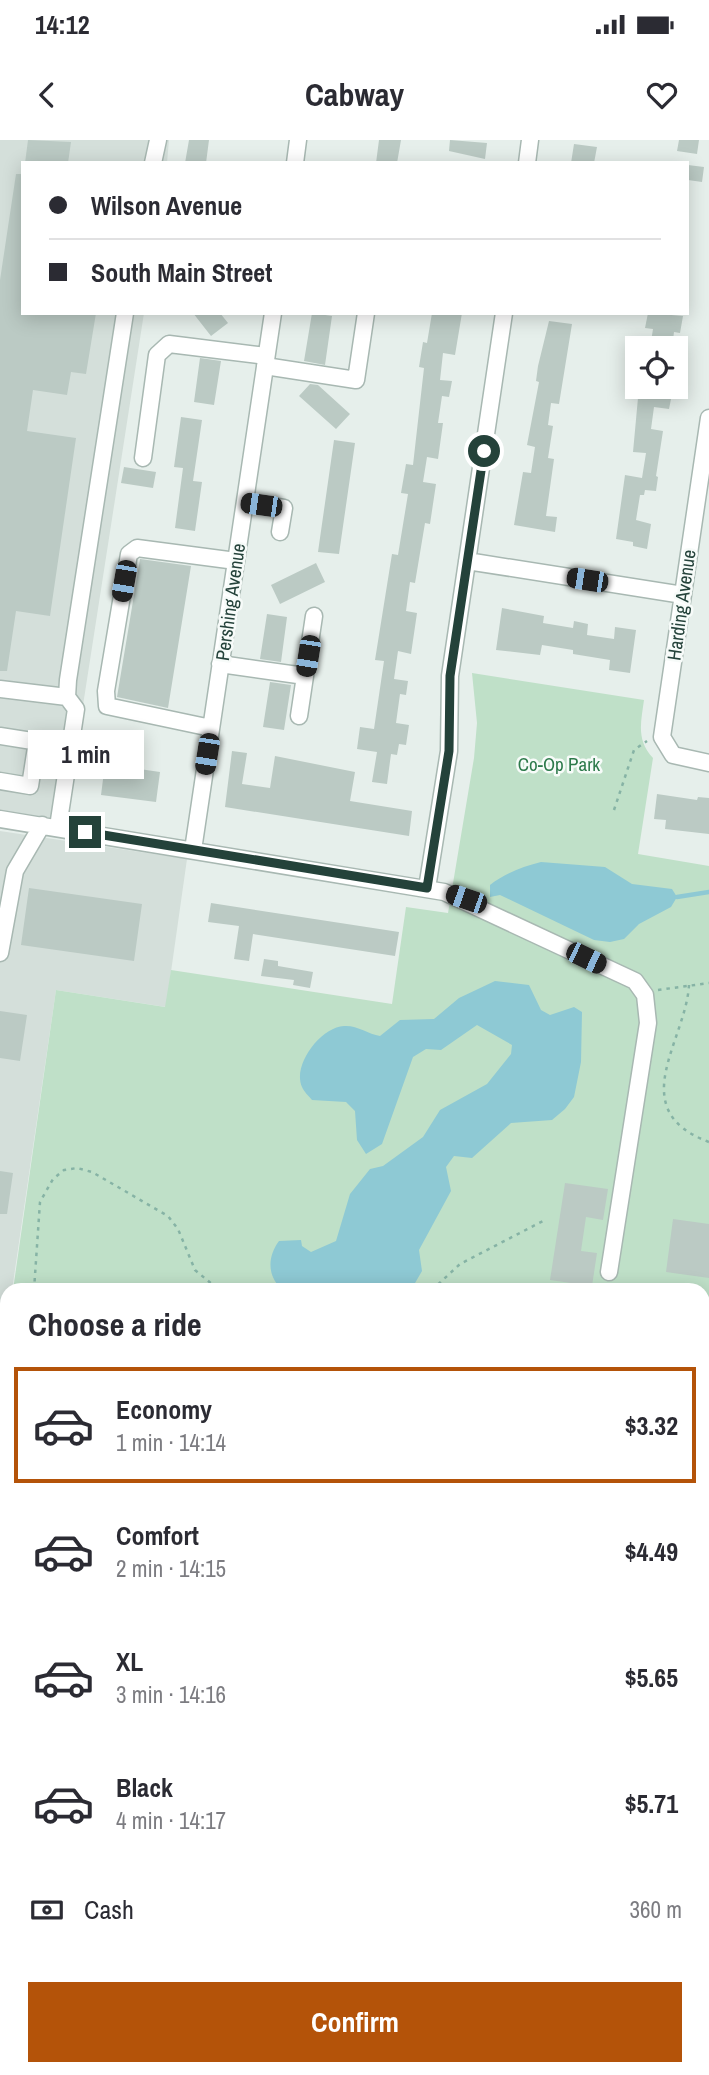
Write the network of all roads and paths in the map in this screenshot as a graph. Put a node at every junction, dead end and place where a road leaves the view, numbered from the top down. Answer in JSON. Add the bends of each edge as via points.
{"nodes":[{"id":1,"x":158,"y":140,"type":"edge"},
{"id":2,"x":298,"y":140,"type":"edge"},
{"id":3,"x":530,"y":140,"type":"edge"},
{"id":4,"x":153,"y":161,"type":"edge"},
{"id":5,"x":295,"y":161,"type":"edge"},
{"id":6,"x":527,"y":161,"type":"edge"},
{"id":7,"x":125,"y":315,"type":"edge"},
{"id":8,"x":273,"y":315,"type":"edge"},
{"id":9,"x":366,"y":315,"type":"edge"},
{"id":10,"x":504,"y":315,"type":"edge"},
{"id":11,"x":265,"y":361,"type":"junction"},
{"id":12,"x":709,"y":418,"type":"edge"},
{"id":13,"x":143,"y":458,"type":"dead end"},
{"id":14,"x":244,"y":502,"type":"junction"},
{"id":15,"x":280,"y":532,"type":"dead end"},
{"id":16,"x":236,"y":561,"type":"junction"},
{"id":17,"x":467,"y":561,"type":"junction"},
{"id":18,"x":683,"y":595,"type":"junction"},
{"id":19,"x":314,"y":616,"type":"dead end"},
{"id":20,"x":220,"y":664,"type":"junction"},
{"id":21,"x":305,"y":676,"type":"junction"},
{"id":22,"x":0,"y":688,"type":"edge"},
{"id":23,"x":71,"y":703,"type":"junction"},
{"id":24,"x":299,"y":716,"type":"dead end"},
{"id":25,"x":211,"y":727,"type":"junction"},
{"id":26,"x":0,"y":736,"type":"edge"},
{"id":27,"x":37,"y":741,"type":"junction"},
{"id":28,"x":665,"y":746,"type":"junction"},
{"id":29,"x":70,"y":747,"type":"junction"},
{"id":30,"x":709,"y":763,"type":"edge"},
{"id":31,"x":0,"y":781,"type":"edge"},
{"id":32,"x":614,"y":810,"type":"dead end"},
{"id":33,"x":0,"y":818,"type":"edge"},
{"id":34,"x":50,"y":826,"type":"junction"},
{"id":35,"x":193,"y":850,"type":"junction"},
{"id":36,"x":427,"y":888,"type":"junction"},
{"id":37,"x":0,"y":953,"type":"edge"},
{"id":38,"x":709,"y":983,"type":"edge"},
{"id":39,"x":689,"y":985,"type":"junction"},
{"id":40,"x":645,"y":995,"type":"junction"},
{"id":41,"x":709,"y":1142,"type":"edge"},
{"id":42,"x":543,"y":1221,"type":"dead end"},
{"id":43,"x":609,"y":1272,"type":"dead end"},
{"id":44,"x":34,"y":1283,"type":"edge"},
{"id":45,"x":211,"y":1283,"type":"edge"},
{"id":46,"x":440,"y":1283,"type":"edge"}],
"edges":[{"from":1,"to":4,"type":"street"},
{"from":2,"to":5,"type":"street"},
{"from":3,"to":6,"type":"street"},
{"from":7,"to":23,"type":"street"},
{"from":8,"to":11,"type":"street","name":"Pershing Avenue"},
{"from":9,"to":11,"type":"street","via":[[356,380]]},
{"from":10,"to":17,"type":"street"},
{"from":11,"to":13,"type":"street","via":[[169,344],[157,355]]},
{"from":11,"to":14,"type":"street","name":"Pershing Avenue"},
{"from":12,"to":18,"type":"street","name":"Harding Avenue"},
{"from":14,"to":15,"type":"street","via":[[284,508]]},
{"from":14,"to":16,"type":"street","name":"Pershing Avenue"},
{"from":16,"to":20,"type":"street","name":"Pershing Avenue"},
{"from":16,"to":25,"type":"street","via":[[137,548],[129,554],[106,691],[107,706]]},
{"from":17,"to":18,"type":"street"},
{"from":17,"to":36,"type":"street","via":[[450,676],[449,751]]},
{"from":18,"to":28,"type":"street","name":"Harding Avenue"},
{"from":19,"to":21,"type":"street"},
{"from":20,"to":21,"type":"street"},
{"from":20,"to":25,"type":"street","name":"Pershing Avenue"},
{"from":21,"to":24,"type":"street"},
{"from":22,"to":23,"type":"street"},
{"from":23,"to":29,"type":"street"},
{"from":25,"to":35,"type":"street","name":"Pershing Avenue"},
{"from":26,"to":27,"type":"street"},
{"from":27,"to":29,"type":"street"},
{"from":27,"to":31,"type":"street","via":[[30,786]]},
{"from":28,"to":30,"type":"street","via":[[680,757]]},
{"from":28,"to":32,"type":"path","via":[[646,741],[634,750]]},
{"from":29,"to":34,"type":"street"},
{"from":33,"to":34,"type":"street"},
{"from":34,"to":35,"type":"street"},
{"from":34,"to":37,"type":"street","via":[[15,871]]},
{"from":35,"to":36,"type":"street"},
{"from":36,"to":40,"type":"street","via":[[466,899],[623,975],[635,981]]},
{"from":38,"to":39,"type":"path"},
{"from":39,"to":40,"type":"path"},
{"from":39,"to":41,"type":"path","via":[[687,1008],[670,1052],[662,1091],[674,1116],[691,1133]]},
{"from":40,"to":43,"type":"street","via":[[648,1023]]},
{"from":42,"to":46,"type":"path","via":[[460,1264]]},
{"from":44,"to":45,"type":"path","via":[[40,1202],[53,1179],[64,1170],[77,1168],[168,1216],[195,1270]]}]}
